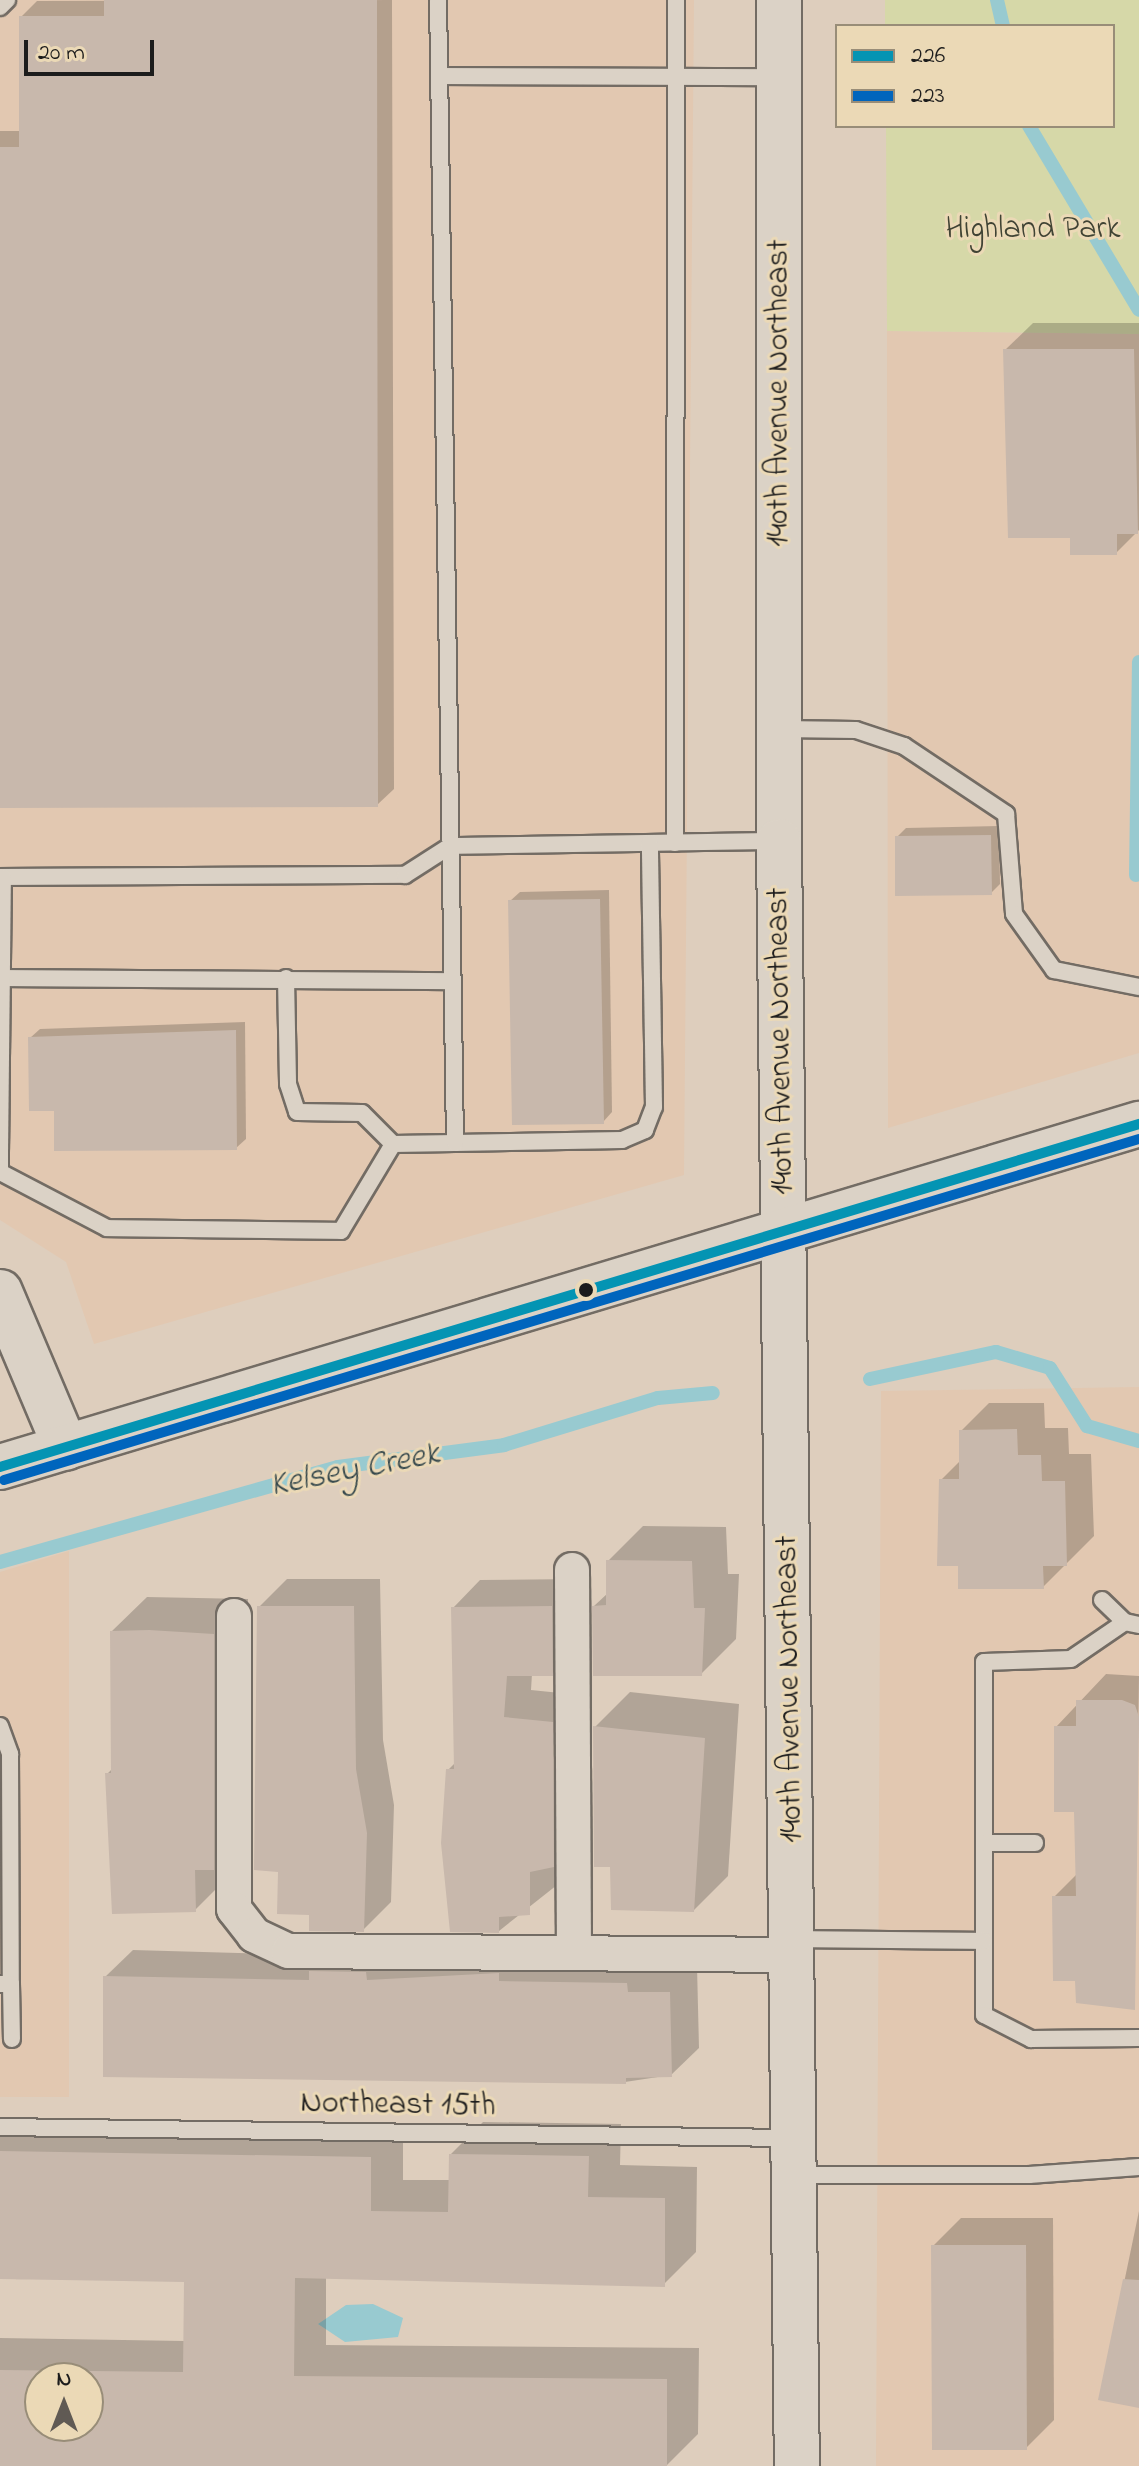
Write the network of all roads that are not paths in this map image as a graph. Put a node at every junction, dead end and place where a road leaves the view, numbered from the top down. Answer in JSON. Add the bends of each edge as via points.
{"nodes":[{"id":1,"x":7,"y":0,"type":"edge"},
{"id":2,"x":438,"y":0,"type":"edge"},
{"id":3,"x":676,"y":0,"type":"edge"},
{"id":4,"x":779,"y":0,"type":"edge"},
{"id":5,"x":0,"y":7,"type":"edge"},
{"id":6,"x":444,"y":76,"type":"junction"},
{"id":7,"x":780,"y":77,"type":"junction"},
{"id":8,"x":677,"y":78,"type":"junction"},
{"id":9,"x":780,"y":729,"type":"junction"},
{"id":10,"x":779,"y":841,"type":"junction"},
{"id":11,"x":650,"y":843,"type":"junction"},
{"id":12,"x":675,"y":843,"type":"junction"},
{"id":13,"x":450,"y":846,"type":"junction"},
{"id":14,"x":2,"y":877,"type":"edge"},
{"id":15,"x":2,"y":978,"type":"junction"},
{"id":16,"x":286,"y":978,"type":"junction"},
{"id":17,"x":453,"y":981,"type":"junction"},
{"id":18,"x":1139,"y":987,"type":"edge"},
{"id":19,"x":1139,"y":1124,"type":"edge"},
{"id":20,"x":455,"y":1143,"type":"junction"},
{"id":21,"x":393,"y":1144,"type":"junction"},
{"id":22,"x":0,"y":1154,"type":"edge"},
{"id":23,"x":785,"y":1228,"type":"junction"},
{"id":24,"x":0,"y":1292,"type":"edge"},
{"id":25,"x":66,"y":1448,"type":"junction"},
{"id":26,"x":0,"y":1467,"type":"edge"},
{"id":27,"x":572,"y":1570,"type":"dead end"},
{"id":28,"x":1102,"y":1600,"type":"dead end"},
{"id":29,"x":234,"y":1616,"type":"dead end"},
{"id":30,"x":1132,"y":1624,"type":"edge"},
{"id":31,"x":0,"y":1726,"type":"edge"},
{"id":32,"x":985,"y":1843,"type":"junction"},
{"id":33,"x":1035,"y":1843,"type":"dead end"},
{"id":34,"x":984,"y":1941,"type":"junction"},
{"id":35,"x":793,"y":1947,"type":"junction"},
{"id":36,"x":574,"y":1953,"type":"junction"},
{"id":37,"x":6,"y":1984,"type":"edge"},
{"id":38,"x":1139,"y":2038,"type":"edge"},
{"id":39,"x":12,"y":2039,"type":"dead end"},
{"id":40,"x":0,"y":2127,"type":"edge"},
{"id":41,"x":794,"y":2156,"type":"junction"},
{"id":42,"x":1139,"y":2167,"type":"edge"},
{"id":43,"x":797,"y":2466,"type":"edge"}],
"edges":[{"from":1,"to":5,"type":"lane"},
{"from":2,"to":6,"type":"lane"},
{"from":3,"to":8,"type":"lane"},
{"from":4,"to":7,"type":"main road","name":"140th Avenue Northeast"},
{"from":6,"to":8,"type":"lane"},
{"from":6,"to":13,"type":"lane"},
{"from":7,"to":8,"type":"lane"},
{"from":7,"to":9,"type":"main road","name":"140th Avenue Northeast"},
{"from":8,"to":12,"type":"lane"},
{"from":9,"to":10,"type":"main road","name":"140th Avenue Northeast"},
{"from":9,"to":18,"type":"lane","via":[[856,730],[904,746],[1006,814],[1014,914],[1054,970]]},
{"from":10,"to":12,"type":"lane"},
{"from":10,"to":23,"type":"main road","name":"140th Avenue Northeast"},
{"from":11,"to":12,"type":"lane"},
{"from":11,"to":13,"type":"lane"},
{"from":11,"to":20,"type":"lane","via":[[654,1107],[645,1130],[622,1140]]},
{"from":13,"to":14,"type":"lane","via":[[405,875]]},
{"from":13,"to":17,"type":"lane"},
{"from":14,"to":15,"type":"lane"},
{"from":15,"to":16,"type":"lane"},
{"from":15,"to":22,"type":"lane"},
{"from":16,"to":17,"type":"lane"},
{"from":16,"to":21,"type":"lane","via":[[288,1084],[297,1112],[362,1113]]},
{"from":17,"to":20,"type":"lane"},
{"from":19,"to":23,"type":"main road"},
{"from":20,"to":21,"type":"lane"},
{"from":21,"to":22,"type":"lane","via":[[341,1231],[107,1228],[0,1172]]},
{"from":23,"to":25,"type":"main road"},
{"from":23,"to":35,"type":"main road","name":"140th Avenue Northeast"},
{"from":24,"to":25,"type":"main road"},
{"from":25,"to":26,"type":"main road"},
{"from":27,"to":36,"type":"street"},
{"from":28,"to":30,"type":"lane"},
{"from":29,"to":36,"type":"street","via":[[234,1909],[254,1935],[289,1951]]},
{"from":30,"to":32,"type":"lane","via":[[1071,1659],[984,1662]]},
{"from":31,"to":37,"type":"lane","via":[[10,1754]]},
{"from":32,"to":33,"type":"lane"},
{"from":32,"to":34,"type":"lane"},
{"from":34,"to":35,"type":"lane"},
{"from":34,"to":38,"type":"lane","via":[[984,2015],[1031,2039]]},
{"from":35,"to":36,"type":"street"},
{"from":35,"to":41,"type":"main road","name":"140th Avenue Northeast"},
{"from":37,"to":39,"type":"lane"},
{"from":40,"to":41,"type":"lane","name":"Northeast 15th"},
{"from":41,"to":42,"type":"lane","name":"Northeast 15th","via":[[1029,2175]]},
{"from":41,"to":43,"type":"main road","name":"140th Avenue Northeast"}]}
